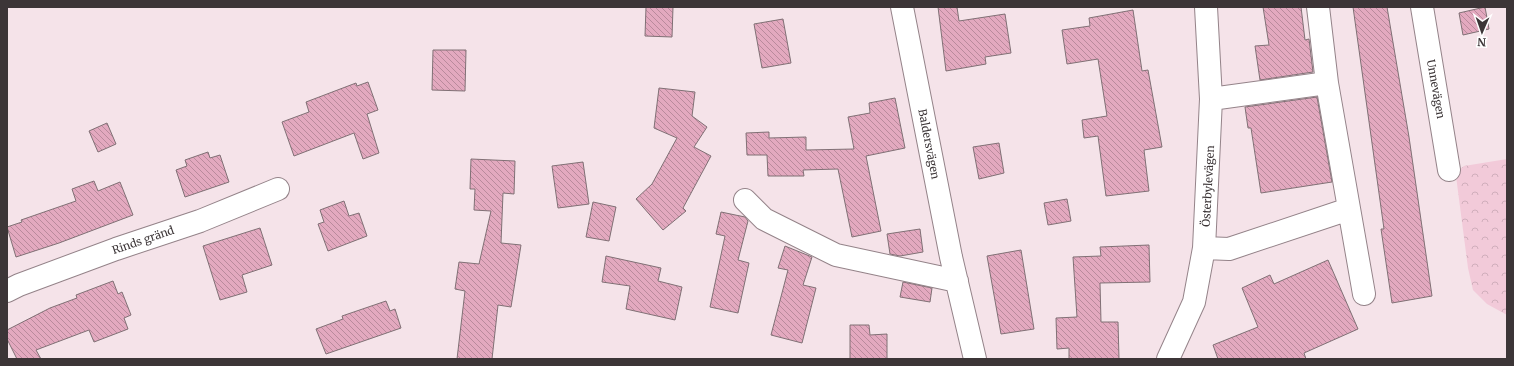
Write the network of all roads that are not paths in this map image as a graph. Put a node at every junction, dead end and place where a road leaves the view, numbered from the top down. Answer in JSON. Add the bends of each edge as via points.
{"nodes":[{"id":1,"x":902,"y":7,"type":"edge"},
{"id":2,"x":1206,"y":7,"type":"edge"},
{"id":3,"x":1318,"y":7,"type":"edge"},
{"id":4,"x":1422,"y":7,"type":"edge"},
{"id":5,"x":1327,"y":83,"type":"junction"},
{"id":6,"x":1211,"y":99,"type":"junction"},
{"id":7,"x":1449,"y":170,"type":"dead end"},
{"id":8,"x":278,"y":189,"type":"dead end"},
{"id":9,"x":745,"y":200,"type":"dead end"},
{"id":10,"x":1349,"y":209,"type":"junction"},
{"id":11,"x":1204,"y":248,"type":"junction"},
{"id":12,"x":957,"y":281,"type":"junction"},
{"id":13,"x":7,"y":291,"type":"edge"},
{"id":14,"x":1364,"y":294,"type":"dead end"},
{"id":15,"x":975,"y":359,"type":"edge"},
{"id":16,"x":1168,"y":359,"type":"edge"}],
"edges":[{"from":1,"to":12,"type":"street","name":"Baldersvägen"},
{"from":2,"to":6,"type":"street","name":"Österbylevägen"},
{"from":3,"to":5,"type":"street"},
{"from":4,"to":7,"type":"street","name":"Unnevägen"},
{"from":5,"to":6,"type":"street"},
{"from":5,"to":10,"type":"street"},
{"from":6,"to":11,"type":"street","name":"Österbylevägen"},
{"from":8,"to":13,"type":"street","name":"Rinds gränd","via":[[200,221]]},
{"from":9,"to":12,"type":"street","via":[[764,219],[836,255]]},
{"from":10,"to":11,"type":"street","via":[[1229,249]]},
{"from":10,"to":14,"type":"street"},
{"from":11,"to":16,"type":"street","name":"Österbylevägen","via":[[1194,302]]},
{"from":12,"to":15,"type":"street","name":"Baldersvägen"}]}
